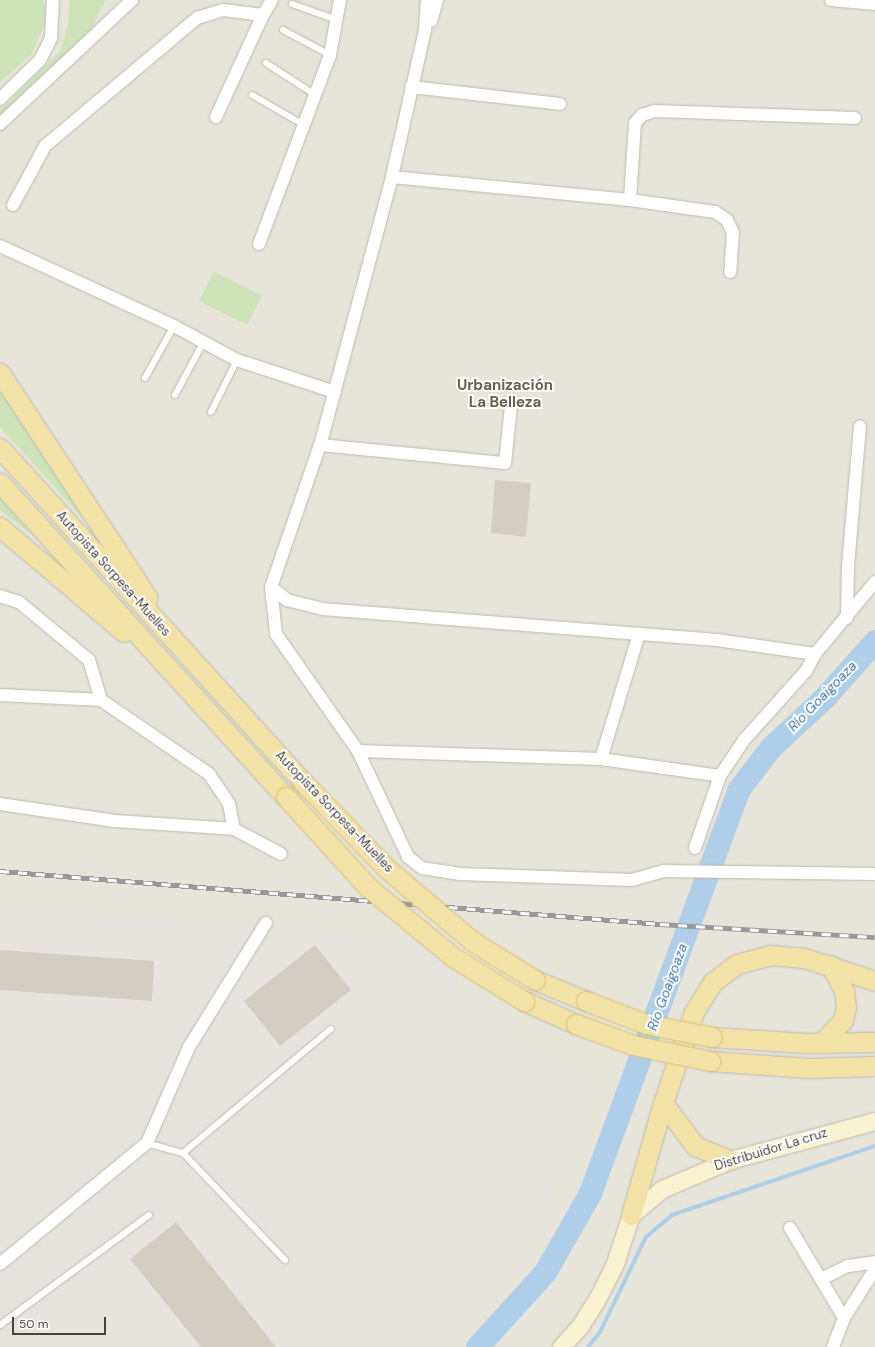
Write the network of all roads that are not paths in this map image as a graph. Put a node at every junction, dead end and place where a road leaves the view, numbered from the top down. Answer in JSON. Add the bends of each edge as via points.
{"nodes":[{"id":1,"x":53,"y":0,"type":"edge"},
{"id":2,"x":132,"y":0,"type":"edge"},
{"id":3,"x":272,"y":0,"type":"edge"},
{"id":4,"x":340,"y":0,"type":"edge"},
{"id":5,"x":417,"y":0,"type":"edge"},
{"id":6,"x":437,"y":0,"type":"edge"},
{"id":7,"x":831,"y":0,"type":"edge"},
{"id":8,"x":292,"y":4,"type":"dead end"},
{"id":9,"x":872,"y":4,"type":"edge"},
{"id":10,"x":427,"y":5,"type":"edge"},
{"id":11,"x":263,"y":15,"type":"junction"},
{"id":12,"x":338,"y":20,"type":"junction"},
{"id":13,"x":283,"y":30,"type":"dead end"},
{"id":14,"x":425,"y":30,"type":"junction"},
{"id":15,"x":330,"y":55,"type":"junction"},
{"id":16,"x":266,"y":63,"type":"dead end"},
{"id":17,"x":411,"y":88,"type":"junction"},
{"id":18,"x":314,"y":94,"type":"junction"},
{"id":19,"x":252,"y":95,"type":"dead end"},
{"id":20,"x":0,"y":99,"type":"edge"},
{"id":21,"x":560,"y":104,"type":"dead end"},
{"id":22,"x":216,"y":117,"type":"dead end"},
{"id":23,"x":855,"y":118,"type":"dead end"},
{"id":24,"x":0,"y":124,"type":"edge"},
{"id":25,"x":304,"y":125,"type":"junction"},
{"id":26,"x":392,"y":177,"type":"junction"},
{"id":27,"x":630,"y":200,"type":"junction"},
{"id":28,"x":13,"y":205,"type":"dead end"},
{"id":29,"x":259,"y":244,"type":"dead end"},
{"id":30,"x":0,"y":246,"type":"edge"},
{"id":31,"x":730,"y":272,"type":"dead end"},
{"id":32,"x":174,"y":326,"type":"junction"},
{"id":33,"x":203,"y":343,"type":"junction"},
{"id":34,"x":237,"y":360,"type":"junction"},
{"id":35,"x":0,"y":372,"type":"edge"},
{"id":36,"x":145,"y":378,"type":"dead end"},
{"id":37,"x":335,"y":392,"type":"junction"},
{"id":38,"x":175,"y":395,"type":"dead end"},
{"id":39,"x":511,"y":406,"type":"dead end"},
{"id":40,"x":211,"y":412,"type":"dead end"},
{"id":41,"x":860,"y":427,"type":"dead end"},
{"id":42,"x":320,"y":445,"type":"junction"},
{"id":43,"x":0,"y":448,"type":"edge"},
{"id":44,"x":0,"y":482,"type":"edge"},
{"id":45,"x":0,"y":527,"type":"edge"},
{"id":46,"x":875,"y":582,"type":"edge"},
{"id":47,"x":271,"y":587,"type":"junction"},
{"id":48,"x":0,"y":596,"type":"edge"},
{"id":49,"x":847,"y":618,"type":"junction"},
{"id":50,"x":639,"y":634,"type":"junction"},
{"id":51,"x":181,"y":650,"type":"junction"},
{"id":52,"x":816,"y":654,"type":"junction"},
{"id":53,"x":193,"y":693,"type":"junction"},
{"id":54,"x":0,"y":695,"type":"edge"},
{"id":55,"x":101,"y":700,"type":"junction"},
{"id":56,"x":358,"y":751,"type":"junction"},
{"id":57,"x":601,"y":759,"type":"junction"},
{"id":58,"x":720,"y":776,"type":"junction"},
{"id":59,"x":0,"y":804,"type":"edge"},
{"id":60,"x":234,"y":829,"type":"junction"},
{"id":61,"x":695,"y":848,"type":"dead end"},
{"id":62,"x":281,"y":854,"type":"dead end"},
{"id":63,"x":875,"y":874,"type":"edge"},
{"id":64,"x":266,"y":922,"type":"dead end"},
{"id":65,"x":831,"y":965,"type":"junction"},
{"id":66,"x":875,"y":981,"type":"edge"},
{"id":67,"x":331,"y":1029,"type":"dead end"},
{"id":68,"x":821,"y":1042,"type":"junction"},
{"id":69,"x":875,"y":1042,"type":"edge"},
{"id":70,"x":875,"y":1066,"type":"edge"},
{"id":71,"x":663,"y":1103,"type":"junction"},
{"id":72,"x":875,"y":1121,"type":"edge"},
{"id":73,"x":147,"y":1143,"type":"junction"},
{"id":74,"x":183,"y":1153,"type":"junction"},
{"id":75,"x":730,"y":1160,"type":"junction"},
{"id":76,"x":149,"y":1215,"type":"dead end"},
{"id":77,"x":631,"y":1215,"type":"junction"},
{"id":78,"x":790,"y":1228,"type":"dead end"},
{"id":79,"x":285,"y":1260,"type":"dead end"},
{"id":80,"x":875,"y":1262,"type":"edge"},
{"id":81,"x":0,"y":1264,"type":"edge"},
{"id":82,"x":875,"y":1269,"type":"edge"},
{"id":83,"x":821,"y":1279,"type":"junction"},
{"id":84,"x":844,"y":1318,"type":"junction"},
{"id":85,"x":0,"y":1326,"type":"edge"},
{"id":86,"x":561,"y":1347,"type":"edge"},
{"id":87,"x":833,"y":1347,"type":"edge"}],
"edges":[{"from":1,"to":20,"type":"street","via":[[51,38],[40,60]]},
{"from":2,"to":24,"type":"street"},
{"from":3,"to":11,"type":"street"},
{"from":4,"to":12,"type":"street"},
{"from":5,"to":10,"type":"street"},
{"from":6,"to":14,"type":"street"},
{"from":7,"to":9,"type":"street"},
{"from":8,"to":12,"type":"lane"},
{"from":10,"to":14,"type":"street"},
{"from":11,"to":22,"type":"street"},
{"from":11,"to":28,"type":"street","via":[[223,10],[197,18],[45,146]]},
{"from":12,"to":15,"type":"street"},
{"from":13,"to":15,"type":"lane"},
{"from":14,"to":17,"type":"street"},
{"from":15,"to":18,"type":"street"},
{"from":16,"to":18,"type":"lane"},
{"from":17,"to":21,"type":"street"},
{"from":17,"to":26,"type":"street"},
{"from":18,"to":25,"type":"street"},
{"from":19,"to":25,"type":"lane"},
{"from":23,"to":27,"type":"street","via":[[654,111],[642,115],[635,123]]},
{"from":25,"to":29,"type":"street"},
{"from":26,"to":27,"type":"street"},
{"from":26,"to":37,"type":"street"},
{"from":27,"to":31,"type":"street","via":[[715,212],[728,220],[733,233]]},
{"from":30,"to":32,"type":"street"},
{"from":32,"to":33,"type":"street"},
{"from":32,"to":36,"type":"lane"},
{"from":33,"to":34,"type":"street"},
{"from":33,"to":38,"type":"lane"},
{"from":34,"to":37,"type":"street"},
{"from":34,"to":40,"type":"lane"},
{"from":35,"to":51,"type":"main road"},
{"from":37,"to":42,"type":"street"},
{"from":39,"to":42,"type":"street","via":[[505,463]]},
{"from":41,"to":49,"type":"street","via":[[848,566]]},
{"from":42,"to":47,"type":"street"},
{"from":43,"to":51,"type":"main road","name":"Autopista Sorpesa-Muelles"},
{"from":44,"to":53,"type":"main road","name":"Autopista Sorpesa-Muelles"},
{"from":45,"to":53,"type":"main road"},
{"from":46,"to":49,"type":"street"},
{"from":47,"to":50,"type":"street","via":[[287,600],[322,609]]},
{"from":47,"to":56,"type":"street","via":[[276,634]]},
{"from":48,"to":55,"type":"street","via":[[19,602],[89,660]]},
{"from":49,"to":52,"type":"street"},
{"from":50,"to":52,"type":"street","via":[[717,640]]},
{"from":50,"to":57,"type":"street"},
{"from":51,"to":68,"type":"main road","name":"Autopista Sorpesa-Muelles","bridge":true,"via":[[385,867],[472,941],[535,980],[646,1024],[712,1037]]},
{"from":52,"to":58,"type":"street","via":[[806,671],[744,740]]},
{"from":53,"to":70,"type":"main road","name":"Autopista Sorpesa-Muelles","bridge":true,"via":[[368,887],[453,956],[524,1001],[619,1042],[710,1061],[810,1068]]},
{"from":54,"to":55,"type":"street"},
{"from":55,"to":60,"type":"street","via":[[209,774],[229,804]]},
{"from":56,"to":57,"type":"street"},
{"from":56,"to":63,"type":"street","via":[[408,857],[422,868],[459,874],[632,880],[663,871]]},
{"from":57,"to":58,"type":"street"},
{"from":58,"to":61,"type":"street"},
{"from":59,"to":60,"type":"street","via":[[115,822]]},
{"from":60,"to":62,"type":"street"},
{"from":64,"to":73,"type":"street","via":[[189,1047]]},
{"from":65,"to":66,"type":"main road"},
{"from":65,"to":68,"type":"main road","via":[[844,991],[846,1007],[843,1020]]},
{"from":65,"to":71,"type":"main road","via":[[804,958],[770,955],[737,964],[713,982],[694,1012]]},
{"from":67,"to":74,"type":"lane"},
{"from":68,"to":69,"type":"main road","name":"Autopista Sorpesa-Muelles"},
{"from":71,"to":75,"type":"main road","via":[[695,1146]]},
{"from":71,"to":77,"type":"main road"},
{"from":72,"to":75,"type":"main road","name":"Distribuidor La cruz"},
{"from":73,"to":74,"type":"lane"},
{"from":73,"to":81,"type":"street"},
{"from":74,"to":79,"type":"lane"},
{"from":75,"to":77,"type":"main road","name":"Distribuidor La cruz","via":[[662,1189]]},
{"from":76,"to":85,"type":"lane"},
{"from":77,"to":86,"type":"main road","via":[[615,1263],[598,1297],[580,1326]]},
{"from":78,"to":83,"type":"street"},
{"from":80,"to":83,"type":"street","via":[[848,1266]]},
{"from":82,"to":84,"type":"street"},
{"from":83,"to":84,"type":"street"},
{"from":84,"to":87,"type":"street"}]}
